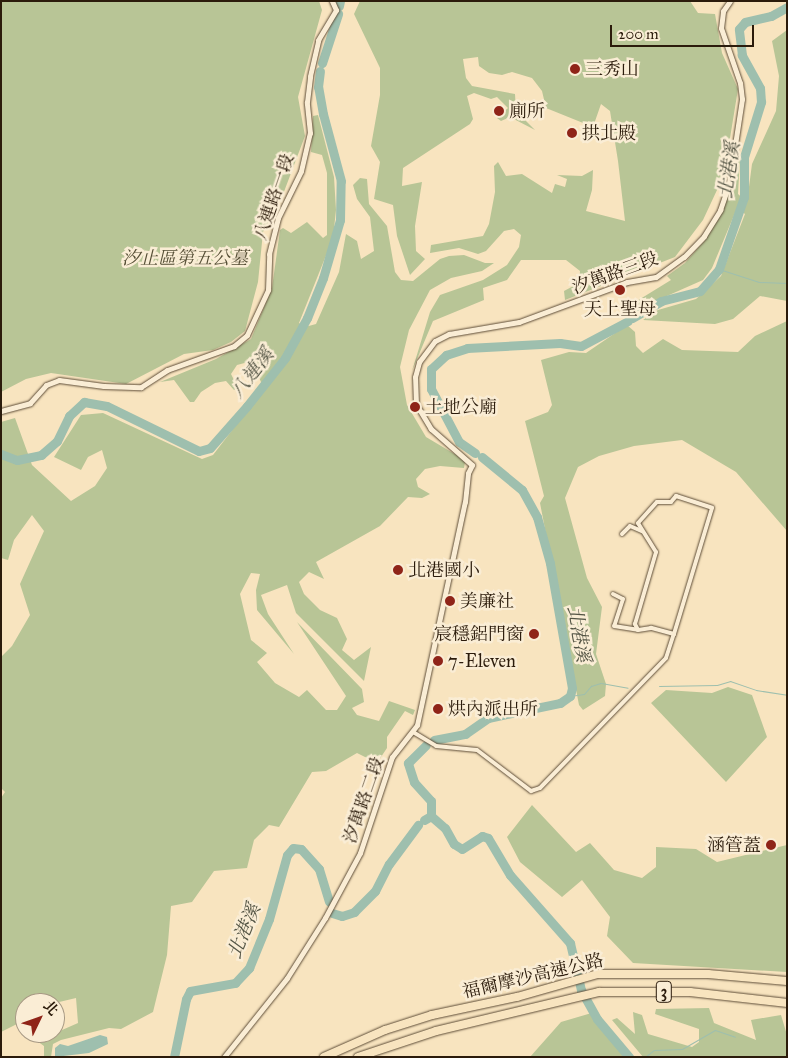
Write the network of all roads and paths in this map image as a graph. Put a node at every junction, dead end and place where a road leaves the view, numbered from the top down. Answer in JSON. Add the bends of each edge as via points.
{"nodes":[{"id":1,"x":332,"y":1,"type":"edge"},
{"id":2,"x":728,"y":3,"type":"edge"},
{"id":3,"x":1,"y":411,"type":"edge"},
{"id":4,"x":472,"y":465,"type":"joint"},
{"id":5,"x":642,"y":531,"type":"junction"},
{"id":6,"x":622,"y":534,"type":"dead end"},
{"id":7,"x":613,"y":594,"type":"dead end"},
{"id":8,"x":638,"y":630,"type":"junction"},
{"id":9,"x":674,"y":634,"type":"junction"},
{"id":10,"x":412,"y":732,"type":"junction"},
{"id":11,"x":787,"y":981,"type":"edge"},
{"id":12,"x":787,"y":1003,"type":"edge"},
{"id":13,"x":224,"y":1057,"type":"edge"},
{"id":14,"x":324,"y":1057,"type":"edge"},
{"id":15,"x":358,"y":1057,"type":"edge"}],
"edges":[{"from":1,"to":3,"type":"street","name":"八連路一段","via":[[336,10],[318,40],[307,102],[310,133],[301,171],[278,218],[269,254],[268,290],[247,335],[234,346],[167,370],[141,387],[59,380],[46,385],[30,403]]},
{"from":2,"to":4,"type":"street","name":"汐萬路三段","via":[[721,28],[740,83],[742,99],[729,184],[720,210],[704,236],[684,257],[656,277],[627,282],[519,322],[449,334],[435,341],[419,362],[415,377],[416,404],[431,429]]},
{"from":4,"to":10,"type":"street","name":"汐萬路二段","via":[[417,725]]},
{"from":5,"to":6,"type":"street","via":[[630,526]]},
{"from":5,"to":8,"type":"street","via":[[656,552],[635,624]]},
{"from":5,"to":9,"type":"street","via":[[638,523],[657,502],[671,502],[676,496],[712,508]]},
{"from":7,"to":8,"type":"street","via":[[622,599],[614,626]]},
{"from":8,"to":9,"type":"street","via":[[651,628]]},
{"from":9,"to":10,"type":"street","via":[[666,658],[540,788],[531,790],[476,750],[436,746]]},
{"from":10,"to":13,"type":"street","name":"汐萬路二段","via":[[392,757],[360,854],[325,918],[287,978]]},
{"from":11,"to":14,"type":"highway","name":"福爾摩沙高速公路","number":"3","via":[[708,974],[614,972],[582,977],[541,990],[432,1015],[385,1030]]},
{"from":12,"to":15,"type":"highway","name":"福爾摩沙高速公路","number":"3","via":[[709,994],[617,990],[436,1031]]}]}
